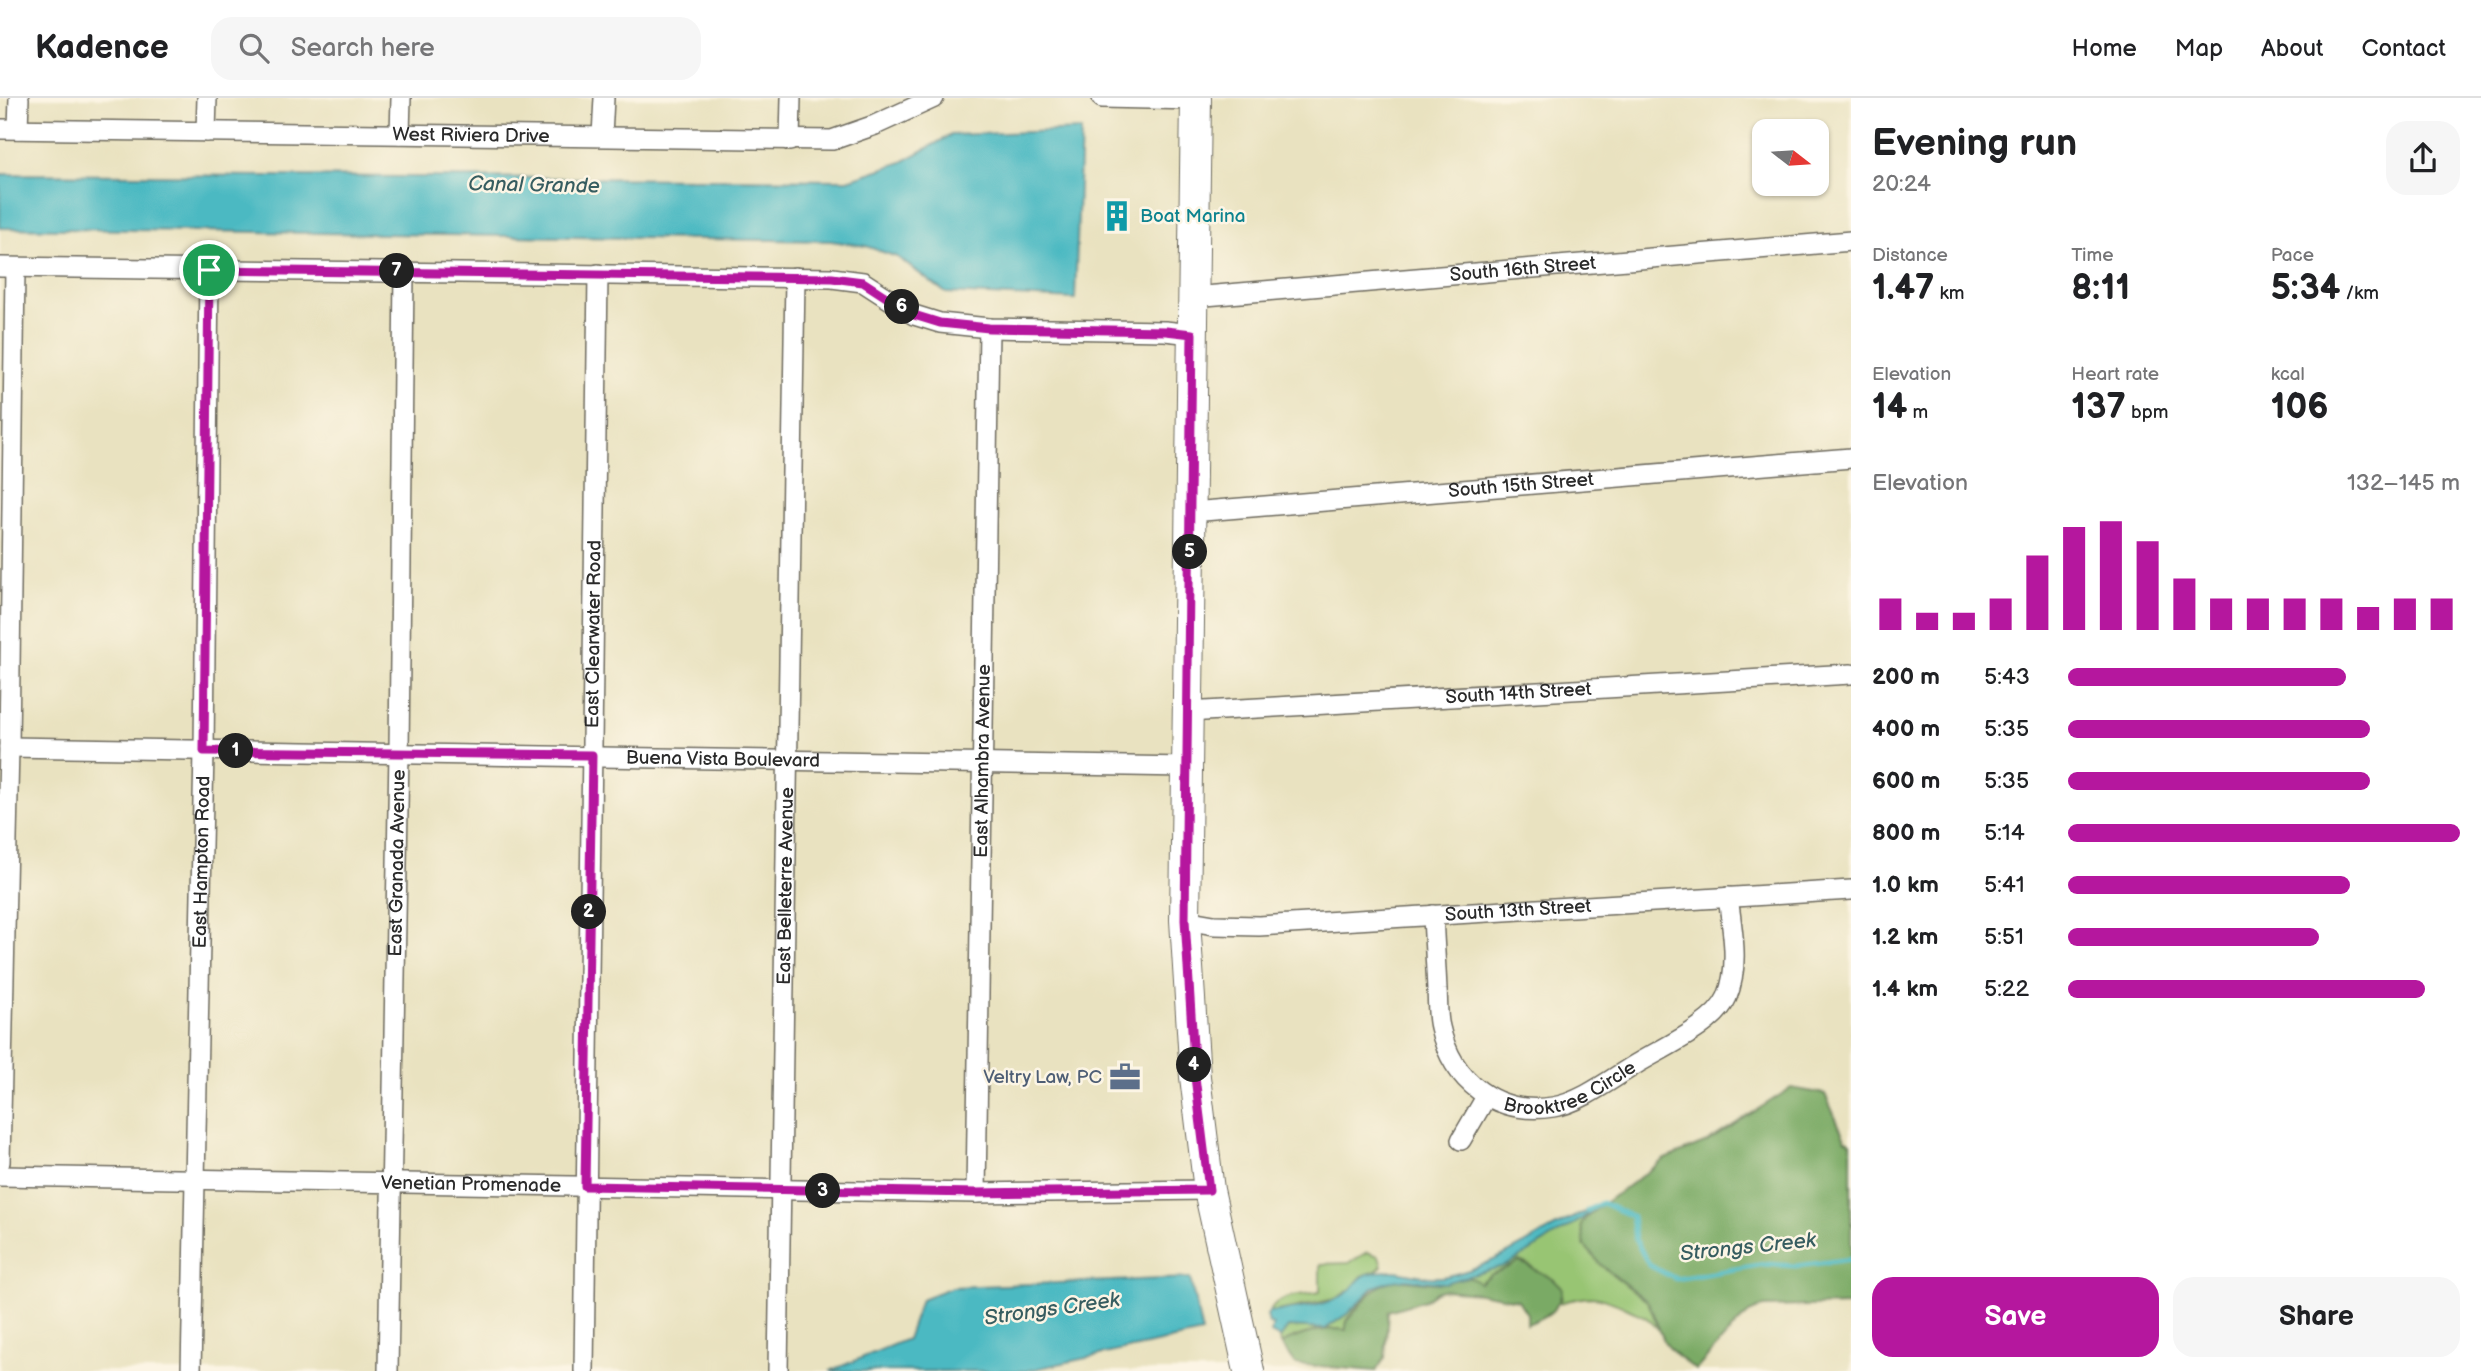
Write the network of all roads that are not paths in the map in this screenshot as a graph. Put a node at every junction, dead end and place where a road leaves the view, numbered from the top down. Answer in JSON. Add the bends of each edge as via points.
{"nodes":[{"id":1,"x":19,"y":98,"type":"edge"},
{"id":2,"x":207,"y":98,"type":"edge"},
{"id":3,"x":401,"y":98,"type":"edge"},
{"id":4,"x":604,"y":98,"type":"edge"},
{"id":5,"x":791,"y":98,"type":"edge"},
{"id":6,"x":934,"y":98,"type":"edge"},
{"id":7,"x":1102,"y":98,"type":"edge"},
{"id":8,"x":1196,"y":99,"type":"edge"},
{"id":9,"x":9,"y":129,"type":"edge"},
{"id":10,"x":206,"y":132,"type":"junction"},
{"id":11,"x":400,"y":134,"type":"junction"},
{"id":12,"x":603,"y":136,"type":"junction"},
{"id":13,"x":790,"y":141,"type":"junction"},
{"id":14,"x":1851,"y":241,"type":"edge"},
{"id":15,"x":7,"y":268,"type":"edge"},
{"id":16,"x":209,"y":270,"type":"junction"},
{"id":17,"x":404,"y":271,"type":"junction"},
{"id":18,"x":598,"y":274,"type":"junction"},
{"id":19,"x":795,"y":277,"type":"junction"},
{"id":20,"x":1193,"y":297,"type":"junction"},
{"id":21,"x":989,"y":328,"type":"junction"},
{"id":22,"x":1192,"y":334,"type":"junction"},
{"id":23,"x":1851,"y":458,"type":"edge"},
{"id":24,"x":1191,"y":512,"type":"junction"},
{"id":25,"x":1851,"y":674,"type":"edge"},
{"id":26,"x":1187,"y":712,"type":"junction"},
{"id":27,"x":9,"y":747,"type":"junction"},
{"id":28,"x":204,"y":751,"type":"junction"},
{"id":29,"x":399,"y":752,"type":"junction"},
{"id":30,"x":592,"y":755,"type":"junction"},
{"id":31,"x":787,"y":759,"type":"junction"},
{"id":32,"x":981,"y":762,"type":"junction"},
{"id":33,"x":1187,"y":767,"type":"junction"},
{"id":34,"x":1851,"y":890,"type":"edge"},
{"id":35,"x":1728,"y":897,"type":"junction"},
{"id":36,"x":1433,"y":915,"type":"junction"},
{"id":37,"x":1185,"y":920,"type":"junction"},
{"id":38,"x":1486,"y":1097,"type":"junction"},
{"id":39,"x":1461,"y":1140,"type":"dead end"},
{"id":40,"x":0,"y":1162,"type":"edge"},
{"id":41,"x":0,"y":1176,"type":"edge"},
{"id":42,"x":194,"y":1179,"type":"junction"},
{"id":43,"x":391,"y":1182,"type":"junction"},
{"id":44,"x":585,"y":1186,"type":"junction"},
{"id":45,"x":780,"y":1190,"type":"junction"},
{"id":46,"x":1209,"y":1190,"type":"junction"},
{"id":47,"x":976,"y":1193,"type":"junction"},
{"id":48,"x":191,"y":1371,"type":"edge"},
{"id":49,"x":388,"y":1371,"type":"edge"},
{"id":50,"x":584,"y":1371,"type":"edge"},
{"id":51,"x":778,"y":1371,"type":"edge"},
{"id":52,"x":1249,"y":1371,"type":"edge"}],
"edges":[{"from":1,"to":9,"type":"street"},
{"from":2,"to":10,"type":"street"},
{"from":3,"to":11,"type":"street"},
{"from":4,"to":12,"type":"street"},
{"from":5,"to":13,"type":"street"},
{"from":6,"to":13,"type":"street","name":"West Riviera Drive","via":[[832,140]]},
{"from":7,"to":8,"type":"street"},
{"from":8,"to":20,"type":"main road"},
{"from":9,"to":10,"type":"street","name":"West Riviera Drive"},
{"from":10,"to":11,"type":"street","name":"West Riviera Drive"},
{"from":11,"to":12,"type":"street","name":"West Riviera Drive"},
{"from":12,"to":13,"type":"street","name":"West Riviera Drive"},
{"from":14,"to":20,"type":"street","name":"South 16th Street"},
{"from":15,"to":16,"type":"street"},
{"from":15,"to":27,"type":"street"},
{"from":16,"to":17,"type":"street"},
{"from":16,"to":28,"type":"street","name":"East Hampton Road"},
{"from":17,"to":18,"type":"street"},
{"from":17,"to":29,"type":"street","name":"East Granada Avenue"},
{"from":18,"to":19,"type":"street"},
{"from":18,"to":30,"type":"street","name":"East Clearwater Road"},
{"from":19,"to":21,"type":"street","via":[[863,282],[914,315]]},
{"from":19,"to":31,"type":"street","name":"East Belleterre Avenue"},
{"from":20,"to":22,"type":"main road"},
{"from":21,"to":22,"type":"street"},
{"from":21,"to":32,"type":"street","name":"East Alhambra Avenue"},
{"from":22,"to":24,"type":"main road"},
{"from":23,"to":24,"type":"street","name":"South 15th Street"},
{"from":24,"to":26,"type":"main road"},
{"from":25,"to":26,"type":"street","name":"South 14th Street"},
{"from":26,"to":33,"type":"main road"},
{"from":27,"to":28,"type":"street","name":"Buena Vista Boulevard"},
{"from":27,"to":40,"type":"street"},
{"from":28,"to":29,"type":"street","name":"Buena Vista Boulevard"},
{"from":28,"to":42,"type":"street","name":"East Hampton Road"},
{"from":29,"to":30,"type":"street","name":"Buena Vista Boulevard"},
{"from":29,"to":43,"type":"street","name":"East Granada Avenue"},
{"from":30,"to":31,"type":"street","name":"Buena Vista Boulevard"},
{"from":30,"to":44,"type":"street","name":"East Clearwater Road"},
{"from":31,"to":32,"type":"street","name":"Buena Vista Boulevard"},
{"from":31,"to":45,"type":"street","name":"East Belleterre Avenue"},
{"from":32,"to":33,"type":"street","name":"Buena Vista Boulevard"},
{"from":32,"to":47,"type":"street","name":"East Alhambra Avenue"},
{"from":33,"to":37,"type":"main road"},
{"from":34,"to":35,"type":"street","name":"South 13th Street"},
{"from":35,"to":36,"type":"street","name":"South 13th Street"},
{"from":35,"to":38,"type":"street","name":"Brooktree Circle","via":[[1732,976],[1726,999],[1709,1021],[1584,1095],[1555,1107],[1519,1109]]},
{"from":36,"to":37,"type":"street","name":"South 13th Street","via":[[1259,926]]},
{"from":36,"to":38,"type":"street","name":"Brooktree Circle","via":[[1439,1026],[1462,1076]]},
{"from":37,"to":46,"type":"main road","via":[[1195,1077]]},
{"from":38,"to":39,"type":"street"},
{"from":41,"to":42,"type":"street","name":"Venetian Promenade"},
{"from":42,"to":43,"type":"street","name":"Venetian Promenade"},
{"from":42,"to":48,"type":"street","name":"East Hampton Road"},
{"from":43,"to":44,"type":"street","name":"Venetian Promenade"},
{"from":43,"to":49,"type":"street","name":"East Granada Avenue"},
{"from":44,"to":45,"type":"street","name":"Venetian Promenade"},
{"from":44,"to":50,"type":"street","name":"East Clearwater Road"},
{"from":45,"to":47,"type":"street","name":"Venetian Promenade"},
{"from":45,"to":51,"type":"street","name":"East Belleterre Avenue"},
{"from":46,"to":47,"type":"street","name":"Venetian Promenade"},
{"from":46,"to":52,"type":"main road"}]}
